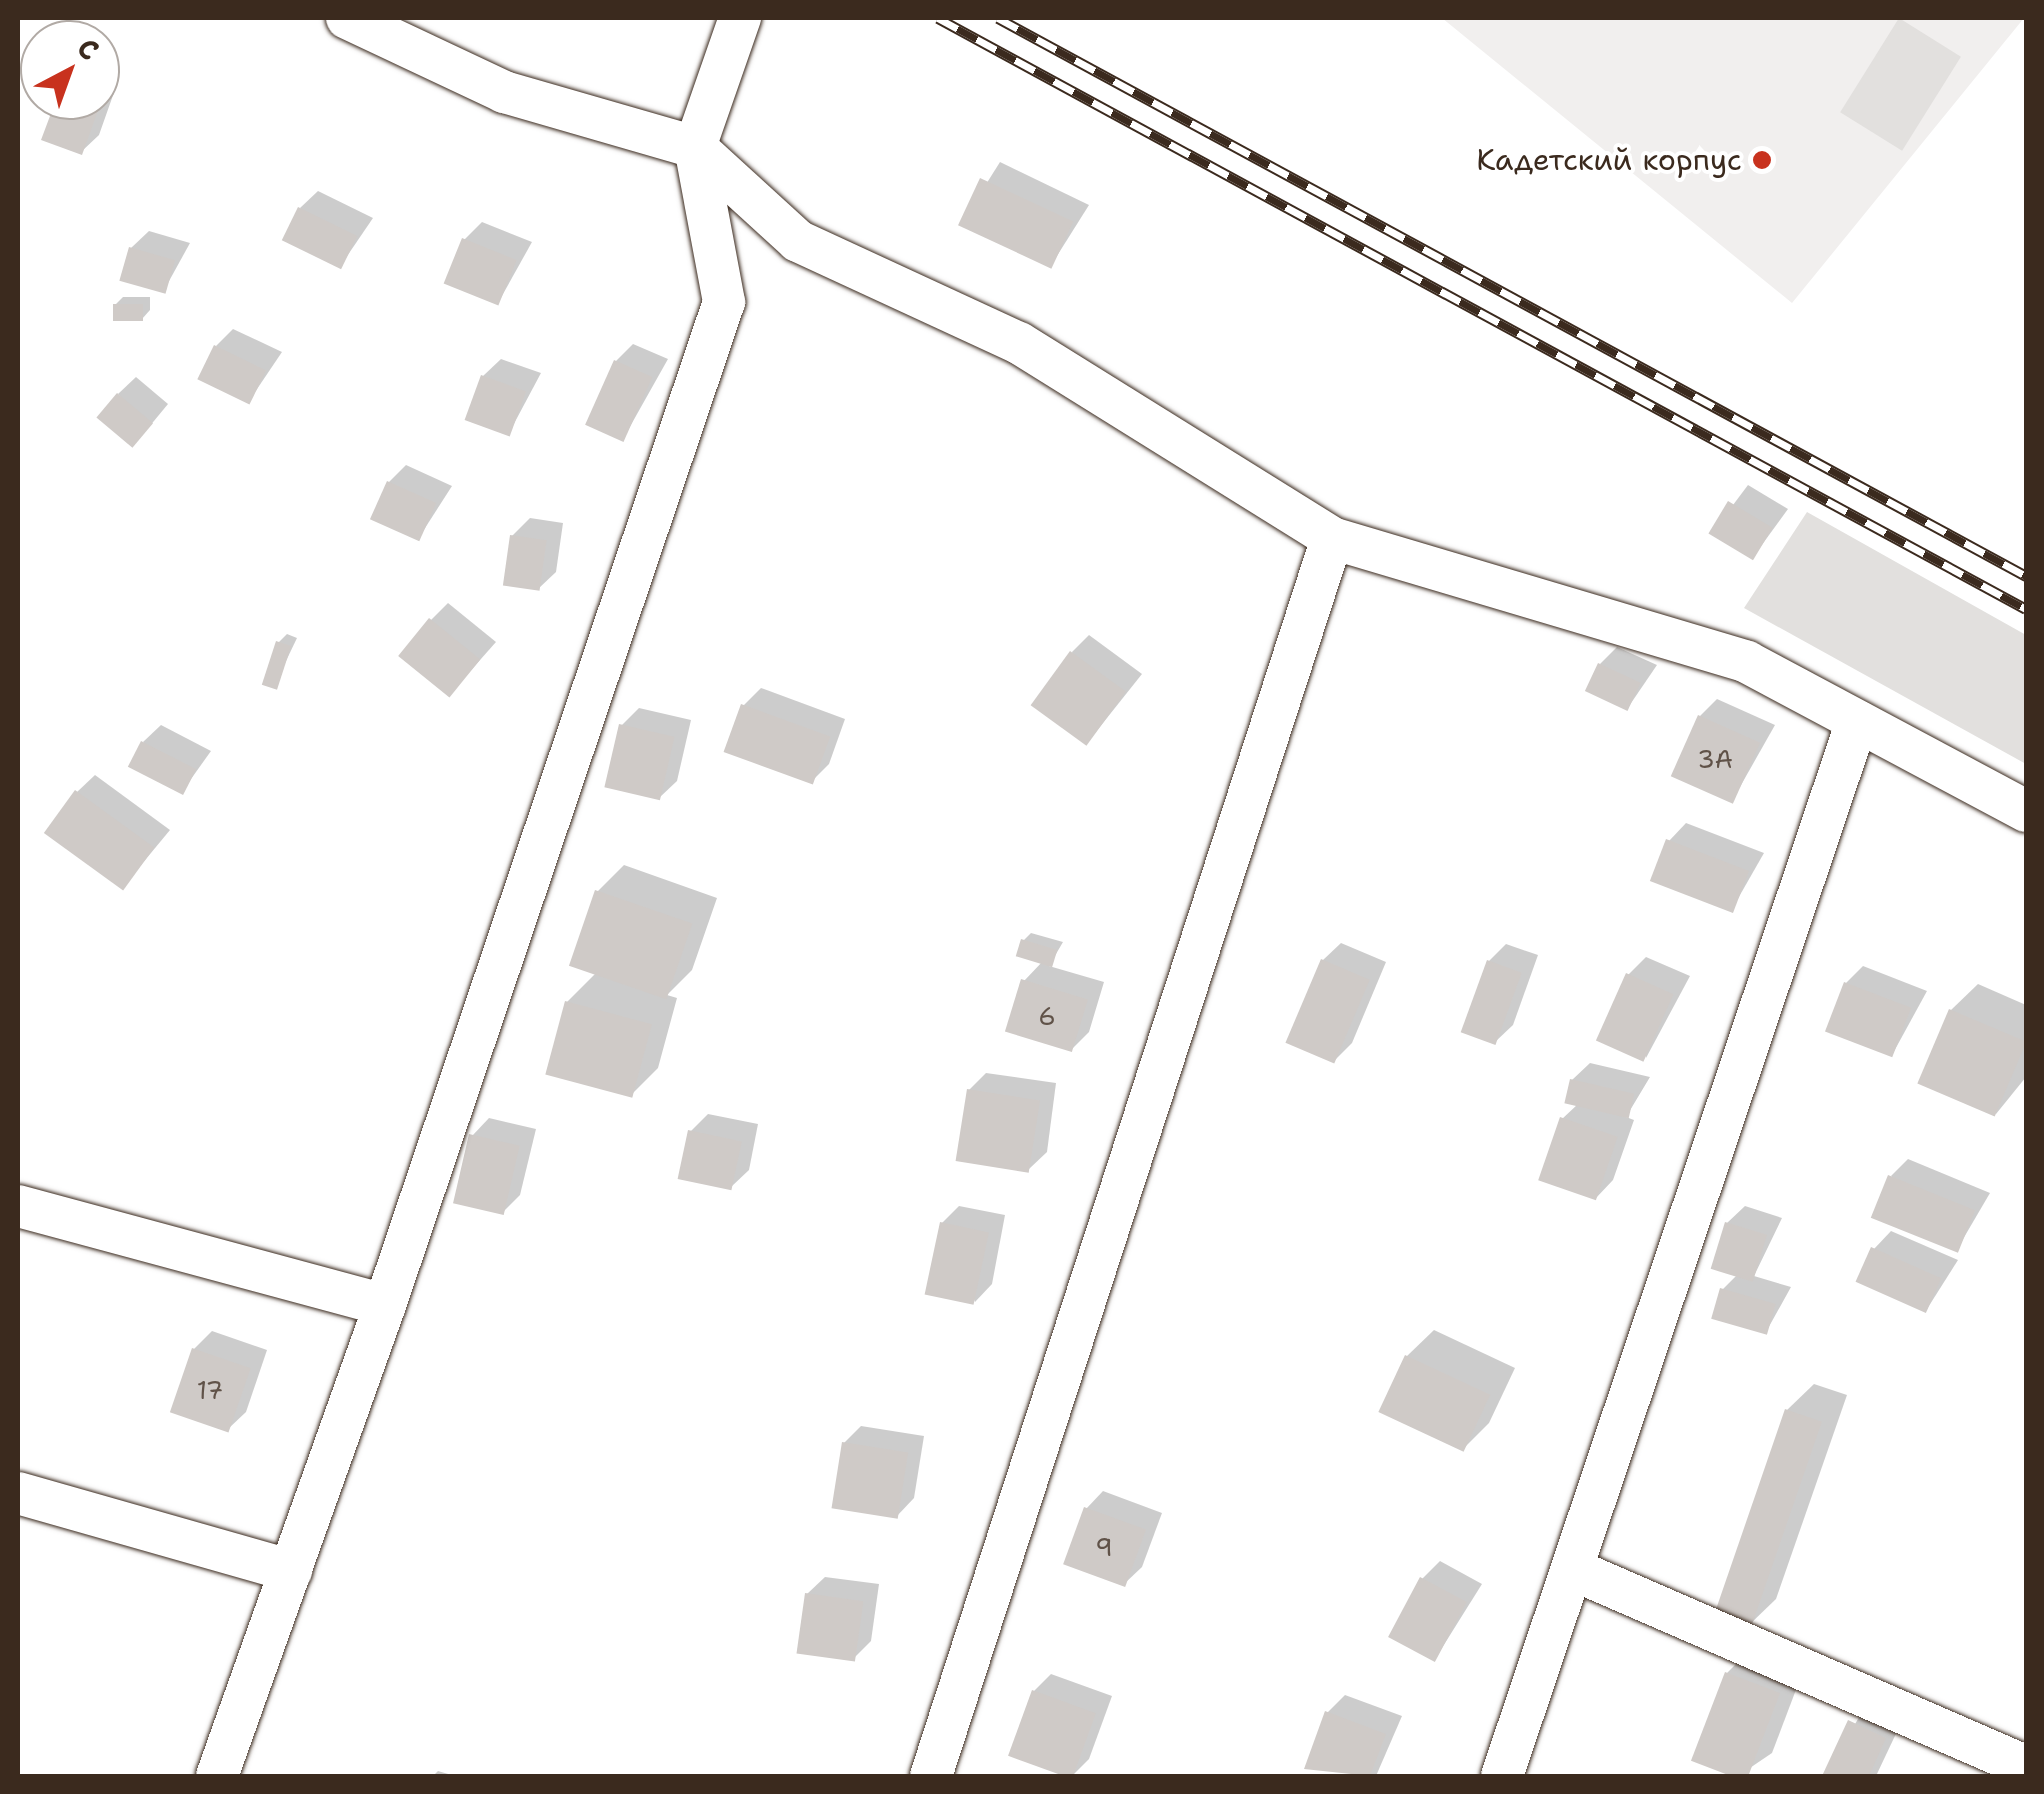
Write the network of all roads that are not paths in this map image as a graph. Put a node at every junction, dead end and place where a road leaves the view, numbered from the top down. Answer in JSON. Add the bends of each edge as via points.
{"nodes":[{"id":1,"x":347,"y":18,"type":"edge"},
{"id":2,"x":740,"y":18,"type":"edge"},
{"id":3,"x":694,"y":148,"type":"junction"},
{"id":4,"x":1332,"y":538,"type":"junction"},
{"id":5,"x":1857,"y":722,"type":"junction"},
{"id":6,"x":2026,"y":811,"type":"edge"},
{"id":7,"x":18,"y":1206,"type":"edge"},
{"id":8,"x":386,"y":1306,"type":"junction"},
{"id":9,"x":18,"y":1493,"type":"edge"},
{"id":10,"x":1572,"y":1569,"type":"junction"},
{"id":11,"x":291,"y":1571,"type":"junction"},
{"id":12,"x":2026,"y":1766,"type":"edge"},
{"id":13,"x":217,"y":1776,"type":"edge"},
{"id":14,"x":931,"y":1776,"type":"edge"},
{"id":15,"x":1502,"y":1776,"type":"edge"}],
"edges":[{"from":1,"to":3,"type":"street","via":[[504,92]]},
{"from":2,"to":3,"type":"street"},
{"from":3,"to":4,"type":"street","via":[[798,240],[1019,343]]},
{"from":3,"to":8,"type":"street","via":[[724,302]]},
{"from":4,"to":5,"type":"street","via":[[1747,662]]},
{"from":4,"to":14,"type":"street"},
{"from":5,"to":6,"type":"street"},
{"from":5,"to":10,"type":"street"},
{"from":7,"to":8,"type":"street"},
{"from":8,"to":11,"type":"street"},
{"from":9,"to":11,"type":"street"},
{"from":10,"to":12,"type":"street"},
{"from":10,"to":15,"type":"street"},
{"from":11,"to":13,"type":"street"}]}
